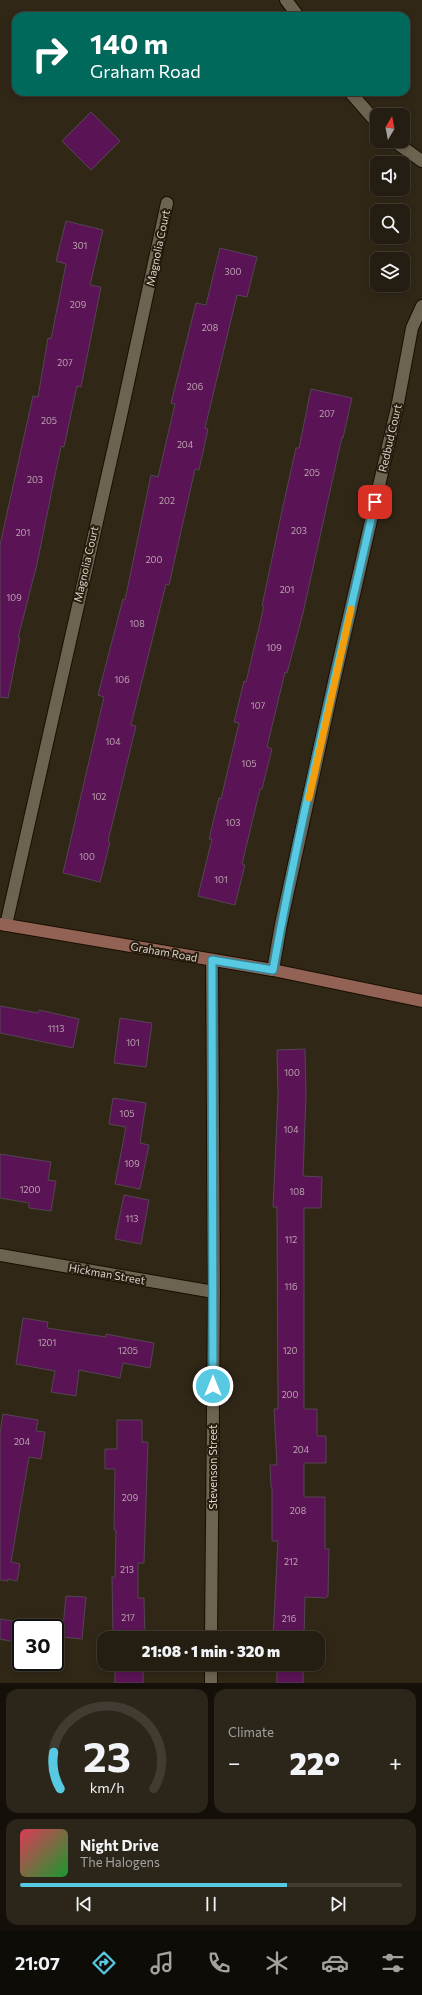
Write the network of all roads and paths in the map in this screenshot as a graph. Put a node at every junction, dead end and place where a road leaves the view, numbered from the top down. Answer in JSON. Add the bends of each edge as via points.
{"nodes":[{"id":1,"x":286,"y":0,"type":"edge"},
{"id":2,"x":295,"y":12,"type":"edge"},
{"id":3,"x":353,"y":96,"type":"edge"},
{"id":4,"x":370,"y":115,"type":"edge"},
{"id":5,"x":404,"y":148,"type":"edge"},
{"id":6,"x":422,"y":161,"type":"edge"},
{"id":7,"x":167,"y":203,"type":"dead end"},
{"id":8,"x":422,"y":306,"type":"edge"},
{"id":9,"x":3,"y":924,"type":"edge"},
{"id":10,"x":212,"y":960,"type":"junction"},
{"id":11,"x":273,"y":970,"type":"junction"},
{"id":12,"x":422,"y":1000,"type":"edge"},
{"id":13,"x":0,"y":1255,"type":"edge"},
{"id":14,"x":214,"y":1292,"type":"junction"},
{"id":15,"x":212,"y":1631,"type":"edge"},
{"id":16,"x":211,"y":1671,"type":"edge"},
{"id":17,"x":211,"y":1683,"type":"edge"}],
"edges":[{"from":1,"to":2,"type":"street"},
{"from":3,"to":4,"type":"street"},
{"from":5,"to":6,"type":"street"},
{"from":7,"to":9,"type":"street","name":"Magnolia Court","via":[[122,411]]},
{"from":8,"to":11,"type":"street","name":"Redbud Court","via":[[412,328],[398,403],[332,686]]},
{"from":9,"to":10,"type":"main road","name":"Graham Road"},
{"from":10,"to":11,"type":"main road","name":"Graham Road"},
{"from":10,"to":14,"type":"street","name":"Stevenson Street"},
{"from":11,"to":12,"type":"main road","name":"Graham Road"},
{"from":13,"to":14,"type":"street","name":"Hickman Street"},
{"from":14,"to":15,"type":"street","name":"Stevenson Street"},
{"from":16,"to":17,"type":"street"}]}
